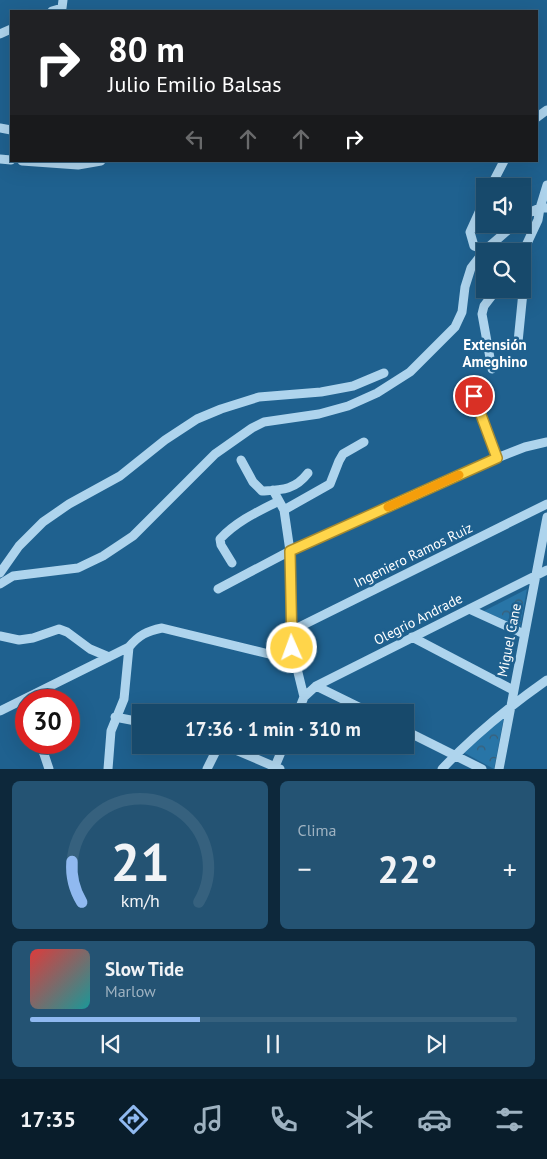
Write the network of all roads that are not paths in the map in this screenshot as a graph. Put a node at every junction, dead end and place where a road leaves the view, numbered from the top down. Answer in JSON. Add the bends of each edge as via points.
{"nodes":[{"id":1,"x":63,"y":0,"type":"edge"},
{"id":2,"x":55,"y":10,"type":"edge"},
{"id":3,"x":36,"y":162,"type":"edge"},
{"id":4,"x":95,"y":162,"type":"edge"},
{"id":5,"x":503,"y":162,"type":"edge"},
{"id":6,"x":495,"y":178,"type":"edge"},
{"id":7,"x":547,"y":185,"type":"edge"},
{"id":8,"x":544,"y":208,"type":"edge"},
{"id":9,"x":531,"y":212,"type":"edge"},
{"id":10,"x":476,"y":219,"type":"edge"},
{"id":11,"x":505,"y":233,"type":"edge"},
{"id":12,"x":493,"y":243,"type":"edge"},
{"id":13,"x":528,"y":243,"type":"edge"},
{"id":14,"x":476,"y":247,"type":"edge"},
{"id":15,"x":476,"y":262,"type":"edge"},
{"id":16,"x":490,"y":298,"type":"edge"},
{"id":17,"x":522,"y":298,"type":"edge"},
{"id":18,"x":518,"y":342,"type":"dead end"},
{"id":19,"x":492,"y":369,"type":"dead end"},
{"id":20,"x":384,"y":373,"type":"dead end"},
{"id":21,"x":474,"y":396,"type":"dead end"},
{"id":22,"x":364,"y":442,"type":"dead end"},
{"id":23,"x":547,"y":442,"type":"edge"},
{"id":24,"x":497,"y":458,"type":"junction"},
{"id":25,"x":241,"y":460,"type":"dead end"},
{"id":26,"x":308,"y":473,"type":"dead end"},
{"id":27,"x":273,"y":490,"type":"junction"},
{"id":28,"x":279,"y":501,"type":"junction"},
{"id":29,"x":547,"y":504,"type":"edge"},
{"id":30,"x":284,"y":510,"type":"junction"},
{"id":31,"x":547,"y":517,"type":"edge"},
{"id":32,"x":290,"y":551,"type":"junction"},
{"id":33,"x":232,"y":563,"type":"dead end"},
{"id":34,"x":547,"y":570,"type":"edge"},
{"id":35,"x":0,"y":573,"type":"edge"},
{"id":36,"x":536,"y":575,"type":"junction"},
{"id":37,"x":0,"y":584,"type":"edge"},
{"id":38,"x":218,"y":589,"type":"dead end"},
{"id":39,"x":469,"y":609,"type":"junction"},
{"id":40,"x":291,"y":631,"type":"junction"},
{"id":41,"x":524,"y":634,"type":"junction"},
{"id":42,"x":0,"y":636,"type":"edge"},
{"id":43,"x":412,"y":637,"type":"junction"},
{"id":44,"x":130,"y":647,"type":"junction"},
{"id":45,"x":109,"y":657,"type":"junction"},
{"id":46,"x":294,"y":660,"type":"junction"},
{"id":47,"x":547,"y":680,"type":"edge"},
{"id":48,"x":316,"y":686,"type":"junction"},
{"id":49,"x":47,"y":689,"type":"edge"},
{"id":50,"x":513,"y":690,"type":"junction"},
{"id":51,"x":304,"y":697,"type":"junction"},
{"id":52,"x":15,"y":704,"type":"edge"},
{"id":53,"x":301,"y":704,"type":"edge"},
{"id":54,"x":353,"y":704,"type":"edge"},
{"id":55,"x":510,"y":706,"type":"junction"},
{"id":56,"x":0,"y":710,"type":"edge"},
{"id":57,"x":115,"y":717,"type":"junction"},
{"id":58,"x":132,"y":720,"type":"edge"},
{"id":59,"x":414,"y":735,"type":"edge"},
{"id":60,"x":44,"y":754,"type":"edge"},
{"id":61,"x":214,"y":754,"type":"edge"},
{"id":62,"x":244,"y":754,"type":"edge"},
{"id":63,"x":281,"y":754,"type":"edge"},
{"id":64,"x":455,"y":756,"type":"junction"},
{"id":65,"x":447,"y":767,"type":"edge"},
{"id":66,"x":49,"y":769,"type":"edge"},
{"id":67,"x":108,"y":769,"type":"edge"},
{"id":68,"x":207,"y":769,"type":"edge"},
{"id":69,"x":277,"y":769,"type":"edge"},
{"id":70,"x":482,"y":769,"type":"edge"},
{"id":71,"x":499,"y":769,"type":"edge"}],
"edges":[{"from":1,"to":2,"type":"street","via":[[62,8]]},
{"from":3,"to":4,"type":"street","via":[[78,165]]},
{"from":5,"to":6,"type":"street"},
{"from":7,"to":8,"type":"street"},
{"from":8,"to":9,"type":"street"},
{"from":8,"to":13,"type":"street"},
{"from":10,"to":14,"type":"street","via":[[470,232]]},
{"from":11,"to":12,"type":"street"},
{"from":15,"to":37,"type":"street","via":[[465,287],[462,312],[454,327],[410,372],[377,393],[348,406],[264,422],[252,428],[215,454],[133,536],[103,556],[78,568],[13,576]]},
{"from":16,"to":19,"type":"street","via":[[482,314]]},
{"from":17,"to":18,"type":"street"},
{"from":20,"to":35,"type":"street","via":[[353,386],[259,397],[197,419],[120,476],[43,522],[19,546]]},
{"from":21,"to":24,"type":"street"},
{"from":22,"to":30,"type":"street","via":[[343,454],[330,484]]},
{"from":23,"to":24,"type":"street"},
{"from":24,"to":32,"type":"street"},
{"from":25,"to":27,"type":"street","via":[[258,488]]},
{"from":26,"to":27,"type":"street","via":[[292,487]]},
{"from":27,"to":28,"type":"street"},
{"from":28,"to":30,"type":"street"},
{"from":28,"to":33,"type":"street","via":[[248,516],[220,540]]},
{"from":29,"to":40,"type":"street","name":"Ingeniero Ramos Ruiz"},
{"from":30,"to":32,"type":"street"},
{"from":31,"to":36,"type":"street","name":"Miguel Cane"},
{"from":32,"to":38,"type":"street"},
{"from":32,"to":40,"type":"street"},
{"from":34,"to":36,"type":"street","name":"Olegrio Andrade"},
{"from":36,"to":39,"type":"street","name":"Olegrio Andrade"},
{"from":36,"to":41,"type":"street","name":"Miguel Cane"},
{"from":39,"to":41,"type":"street"},
{"from":39,"to":43,"type":"street","name":"Olegrio Andrade"},
{"from":40,"to":46,"type":"street"},
{"from":41,"to":50,"type":"street","name":"Miguel Cane"},
{"from":42,"to":45,"type":"street","via":[[19,640],[59,629]]},
{"from":43,"to":48,"type":"street","name":"Olegrio Andrade"},
{"from":43,"to":50,"type":"street"},
{"from":44,"to":45,"type":"street"},
{"from":44,"to":46,"type":"street","via":[[149,630],[162,628]]},
{"from":44,"to":57,"type":"street","via":[[124,699]]},
{"from":45,"to":49,"type":"street"},
{"from":46,"to":51,"type":"street"},
{"from":47,"to":55,"type":"street"},
{"from":48,"to":51,"type":"street","name":"Olegrio Andrade"},
{"from":48,"to":54,"type":"street"},
{"from":50,"to":55,"type":"street","name":"Miguel Cane"},
{"from":51,"to":53,"type":"street"},
{"from":52,"to":56,"type":"street"},
{"from":55,"to":64,"type":"street"},
{"from":55,"to":71,"type":"street","name":"Miguel Cane"},
{"from":57,"to":58,"type":"street"},
{"from":57,"to":67,"type":"street"},
{"from":59,"to":64,"type":"street"},
{"from":60,"to":66,"type":"street"},
{"from":61,"to":68,"type":"street"},
{"from":62,"to":69,"type":"street"},
{"from":63,"to":69,"type":"street"},
{"from":64,"to":65,"type":"street"},
{"from":64,"to":70,"type":"street"}]}
